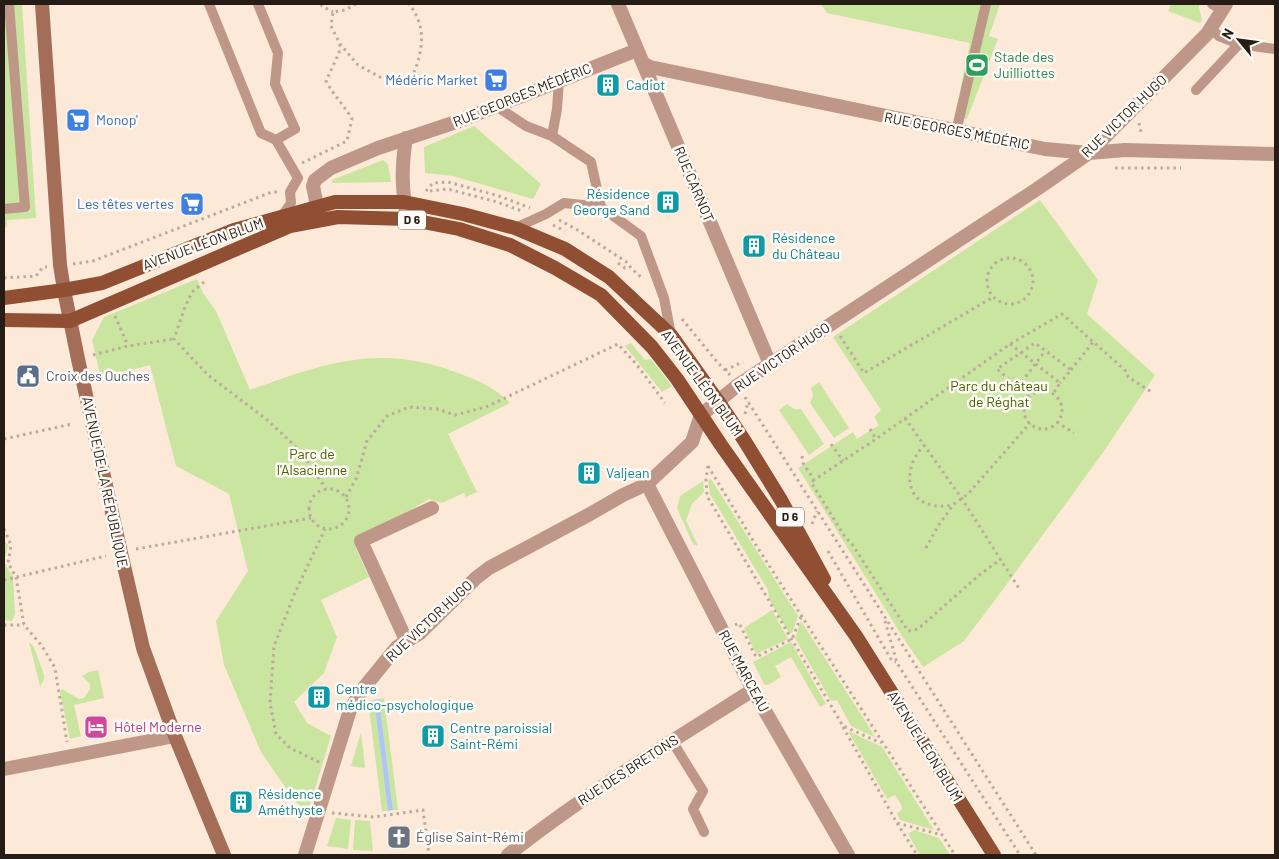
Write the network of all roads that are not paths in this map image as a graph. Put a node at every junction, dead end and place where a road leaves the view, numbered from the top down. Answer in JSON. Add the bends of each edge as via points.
{"nodes":[{"id":1,"x":9,"y":4,"type":"edge"},
{"id":2,"x":42,"y":4,"type":"edge"},
{"id":3,"x":209,"y":4,"type":"edge"},
{"id":4,"x":258,"y":4,"type":"edge"},
{"id":5,"x":618,"y":4,"type":"edge"},
{"id":6,"x":986,"y":4,"type":"edge"},
{"id":7,"x":1220,"y":6,"type":"edge"},
{"id":8,"x":1210,"y":28,"type":"junction"},
{"id":9,"x":1239,"y":44,"type":"junction"},
{"id":10,"x":1275,"y":49,"type":"edge"},
{"id":11,"x":636,"y":50,"type":"junction"},
{"id":12,"x":643,"y":63,"type":"junction"},
{"id":13,"x":559,"y":80,"type":"junction"},
{"id":14,"x":1196,"y":90,"type":"dead end"},
{"id":15,"x":496,"y":106,"type":"junction"},
{"id":16,"x":956,"y":132,"type":"junction"},
{"id":17,"x":552,"y":136,"type":"junction"},
{"id":18,"x":406,"y":138,"type":"junction"},
{"id":19,"x":276,"y":140,"type":"junction"},
{"id":20,"x":1089,"y":153,"type":"junction"},
{"id":21,"x":1275,"y":154,"type":"edge"},
{"id":22,"x":404,"y":202,"type":"junction"},
{"id":23,"x":317,"y":206,"type":"junction"},
{"id":24,"x":601,"y":207,"type":"junction"},
{"id":25,"x":4,"y":209,"type":"edge"},
{"id":26,"x":282,"y":216,"type":"junction"},
{"id":27,"x":407,"y":219,"type":"junction"},
{"id":28,"x":515,"y":228,"type":"junction"},
{"id":29,"x":64,"y":290,"type":"junction"},
{"id":30,"x":4,"y":298,"type":"edge"},
{"id":31,"x":4,"y":320,"type":"edge"},
{"id":32,"x":70,"y":321,"type":"junction"},
{"id":33,"x":671,"y":335,"type":"junction"},
{"id":34,"x":770,"y":364,"type":"junction"},
{"id":35,"x":718,"y":401,"type":"junction"},
{"id":36,"x":701,"y":414,"type":"junction"},
{"id":37,"x":647,"y":484,"type":"junction"},
{"id":38,"x":432,"y":508,"type":"dead end"},
{"id":39,"x":856,"y":636,"type":"junction"},
{"id":40,"x":406,"y":640,"type":"junction"},
{"id":41,"x":753,"y":690,"type":"junction"},
{"id":42,"x":175,"y":736,"type":"junction"},
{"id":43,"x":672,"y":741,"type":"junction"},
{"id":44,"x":4,"y":769,"type":"edge"},
{"id":45,"x":704,"y":832,"type":"dead end"},
{"id":46,"x":224,"y":855,"type":"edge"},
{"id":47,"x":305,"y":855,"type":"edge"},
{"id":48,"x":508,"y":855,"type":"edge"},
{"id":49,"x":848,"y":855,"type":"edge"},
{"id":50,"x":994,"y":855,"type":"edge"}],
"edges":[{"from":1,"to":25,"type":"lane","via":[[25,207]]},
{"from":2,"to":29,"type":"main road","name":"AVENUE DE LA RÉPUBLIQUE"},
{"from":3,"to":19,"type":"lane","via":[[261,133]]},
{"from":4,"to":19,"type":"lane","via":[[278,53],[275,84],[295,129]]},
{"from":5,"to":11,"type":"street","name":"RUE CARNOT"},
{"from":6,"to":16,"type":"lane"},
{"from":7,"to":8,"type":"street","name":"RUE VICTOR HUGO"},
{"from":8,"to":9,"type":"lane","via":[[1219,36]]},
{"from":8,"to":20,"type":"street","name":"RUE VICTOR HUGO"},
{"from":9,"to":10,"type":"lane"},
{"from":9,"to":14,"type":"lane"},
{"from":11,"to":12,"type":"street","name":"RUE CARNOT"},
{"from":11,"to":13,"type":"street","name":"RUE GEORGES MÉDÉRIC"},
{"from":12,"to":16,"type":"street","name":"RUE GEORGES MÉDÉRIC"},
{"from":12,"to":34,"type":"street","name":"RUE CARNOT"},
{"from":13,"to":15,"type":"street","name":"RUE GEORGES MÉDÉRIC"},
{"from":13,"to":17,"type":"lane"},
{"from":15,"to":17,"type":"lane","via":[[526,126]]},
{"from":15,"to":18,"type":"street","name":"RUE GEORGES MÉDÉRIC"},
{"from":16,"to":20,"type":"street","name":"RUE GEORGES MÉDÉRIC","via":[[1045,149]]},
{"from":17,"to":24,"type":"lane","via":[[591,162]]},
{"from":18,"to":22,"type":"street","via":[[402,160]]},
{"from":18,"to":23,"type":"street","name":"RUE GEORGES MÉDÉRIC","via":[[318,176],[313,186]]},
{"from":19,"to":26,"type":"lane","via":[[298,178],[290,192],[291,203]]},
{"from":20,"to":21,"type":"street","name":"RUE GEORGES MÉDÉRIC","via":[[1125,150]]},
{"from":20,"to":34,"type":"street","name":"RUE VICTOR HUGO"},
{"from":22,"to":23,"type":"main road","name":"AVENUE LÉON BLUM","number":"D 6","via":[[335,202]]},
{"from":22,"to":27,"type":"street"},
{"from":22,"to":28,"type":"main road","name":"AVENUE LÉON BLUM","number":"D 6"},
{"from":23,"to":26,"type":"main road","name":"AVENUE LÉON BLUM","number":"D 6"},
{"from":24,"to":28,"type":"lane","via":[[564,203]]},
{"from":24,"to":33,"type":"lane","via":[[641,236],[664,298]]},
{"from":26,"to":29,"type":"main road","name":"AVENUE LÉON BLUM","number":"D 6","via":[[234,230],[102,283]]},
{"from":27,"to":32,"type":"main road","name":"AVENUE LÉON BLUM","number":"D 6","via":[[338,217],[290,226]]},
{"from":27,"to":36,"type":"main road","name":"AVENUE LÉON BLUM","number":"D 6","via":[[460,229],[510,245],[600,295],[652,347]]},
{"from":28,"to":33,"type":"main road","name":"AVENUE LÉON BLUM","number":"D 6","via":[[565,249],[609,276]]},
{"from":29,"to":30,"type":"main road","number":"D 6"},
{"from":29,"to":32,"type":"main road","name":"AVENUE DE LA RÉPUBLIQUE"},
{"from":31,"to":32,"type":"main road","number":"D 6"},
{"from":32,"to":42,"type":"main road","name":"AVENUE DE LA RÉPUBLIQUE","via":[[143,648]]},
{"from":33,"to":35,"type":"main road","name":"AVENUE LÉON BLUM","number":"D 6"},
{"from":34,"to":35,"type":"street","name":"RUE VICTOR HUGO"},
{"from":35,"to":36,"type":"street","name":"RUE VICTOR HUGO"},
{"from":35,"to":39,"type":"main road","name":"AVENUE LÉON BLUM","number":"D 6","via":[[781,500]]},
{"from":36,"to":37,"type":"street","name":"RUE VICTOR HUGO","via":[[692,442]]},
{"from":36,"to":39,"type":"main road","name":"AVENUE LÉON BLUM","number":"D 6"},
{"from":37,"to":40,"type":"street","name":"RUE VICTOR HUGO","via":[[489,568],[420,633]]},
{"from":37,"to":41,"type":"street","name":"RUE MARCEAU"},
{"from":38,"to":40,"type":"street","via":[[362,541]]},
{"from":39,"to":50,"type":"main road","name":"AVENUE LÉON BLUM","number":"D 6"},
{"from":40,"to":47,"type":"street","name":"RUE VICTOR HUGO","via":[[385,661],[350,710]]},
{"from":41,"to":43,"type":"street","name":"RUE DES BRETONS"},
{"from":41,"to":49,"type":"street","name":"RUE MARCEAU"},
{"from":42,"to":44,"type":"street"},
{"from":42,"to":46,"type":"main road","name":"AVENUE DE LA RÉPUBLIQUE"},
{"from":43,"to":45,"type":"lane","via":[[703,791],[693,809]]},
{"from":43,"to":48,"type":"street","name":"RUE DES BRETONS","via":[[600,787]]}]}
